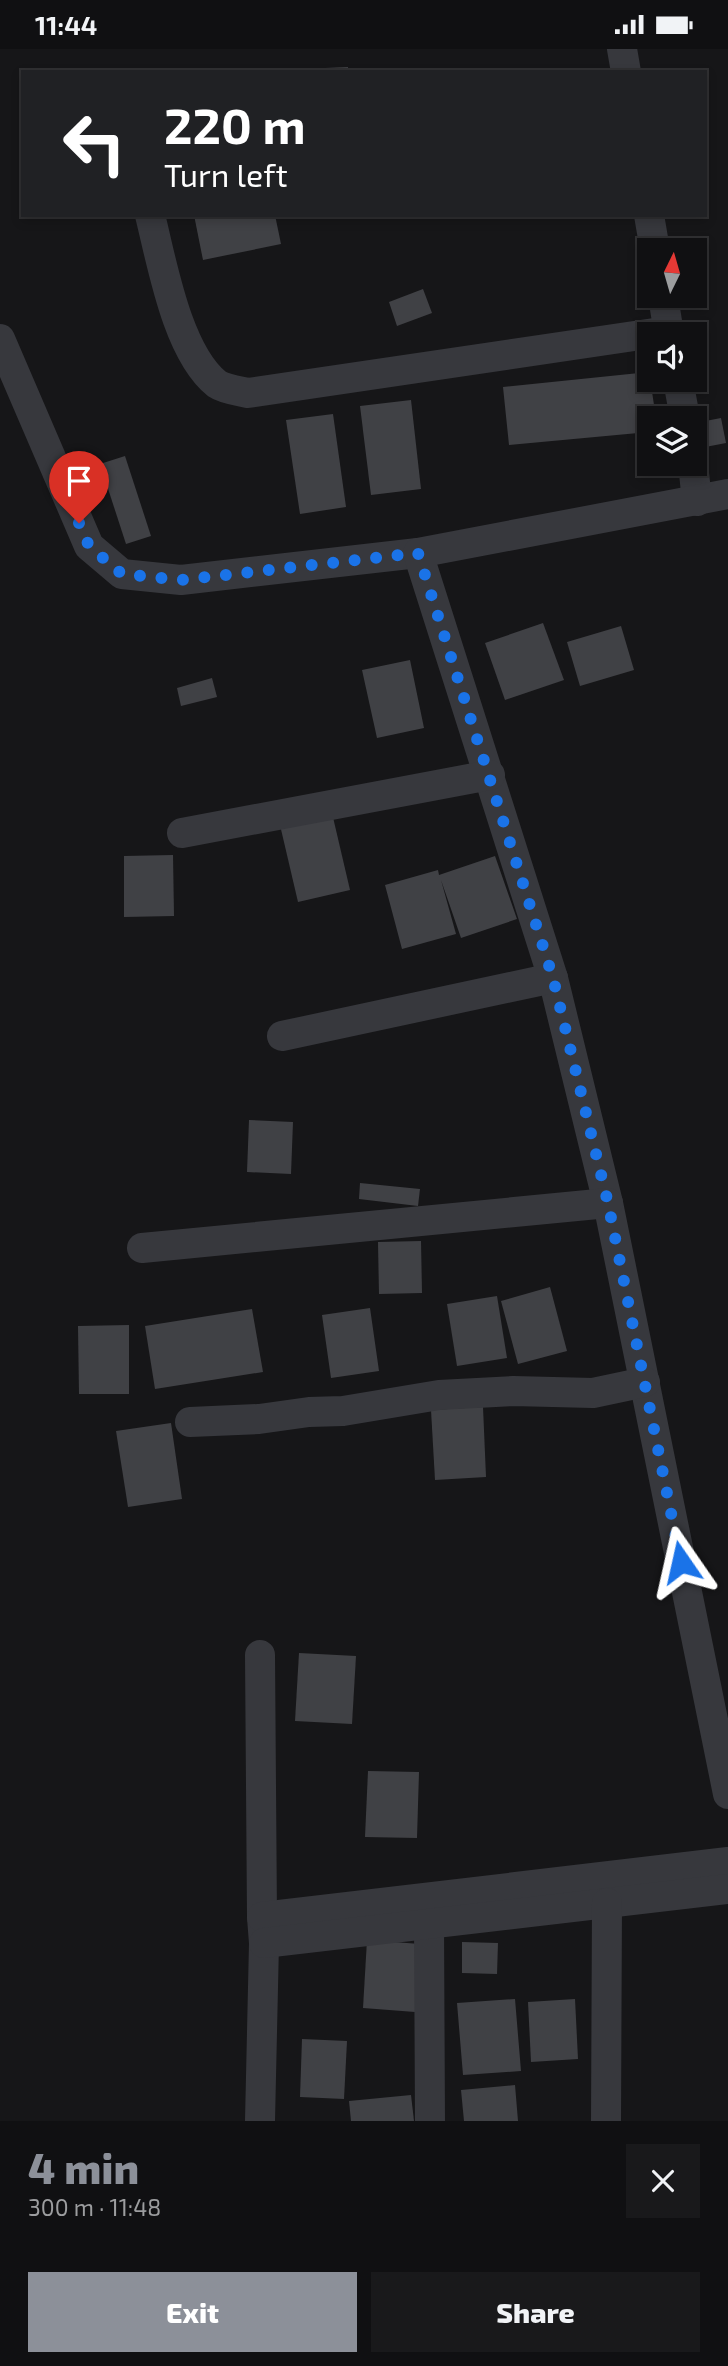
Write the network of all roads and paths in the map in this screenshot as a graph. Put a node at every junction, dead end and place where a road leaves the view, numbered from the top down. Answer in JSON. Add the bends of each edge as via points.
{"nodes":[{"id":1,"x":622,"y":49,"type":"edge"},
{"id":2,"x":626,"y":70,"type":"edge"},
{"id":3,"x":150,"y":217,"type":"edge"},
{"id":4,"x":649,"y":217,"type":"edge"},
{"id":5,"x":653,"y":238,"type":"edge"},
{"id":6,"x":637,"y":338,"type":"edge"},
{"id":7,"x":0,"y":339,"type":"edge"},
{"id":8,"x":694,"y":476,"type":"edge"},
{"id":9,"x":728,"y":494,"type":"edge"},
{"id":10,"x":697,"y":501,"type":"junction"},
{"id":11,"x":418,"y":553,"type":"junction"},
{"id":12,"x":490,"y":775,"type":"junction"},
{"id":13,"x":182,"y":833,"type":"dead end"},
{"id":14,"x":553,"y":978,"type":"junction"},
{"id":15,"x":282,"y":1036,"type":"dead end"},
{"id":16,"x":608,"y":1203,"type":"junction"},
{"id":17,"x":142,"y":1248,"type":"dead end"},
{"id":18,"x":645,"y":1382,"type":"junction"},
{"id":19,"x":190,"y":1422,"type":"dead end"},
{"id":20,"x":260,"y":1655,"type":"dead end"},
{"id":21,"x":728,"y":1794,"type":"edge"},
{"id":22,"x":728,"y":1862,"type":"edge"},
{"id":23,"x":728,"y":1889,"type":"edge"},
{"id":24,"x":607,"y":1903,"type":"junction"},
{"id":25,"x":429,"y":1924,"type":"junction"},
{"id":26,"x":263,"y":1930,"type":"junction"},
{"id":27,"x":260,"y":2121,"type":"edge"},
{"id":28,"x":430,"y":2121,"type":"edge"},
{"id":29,"x":606,"y":2121,"type":"edge"}],
"edges":[{"from":1,"to":2,"type":"street"},
{"from":3,"to":6,"type":"street","via":[[176,320],[218,385],[248,393]]},
{"from":4,"to":5,"type":"street"},
{"from":7,"to":11,"type":"street","via":[[89,546],[122,574],[181,580]]},
{"from":8,"to":10,"type":"street"},
{"from":9,"to":10,"type":"street"},
{"from":10,"to":11,"type":"street"},
{"from":11,"to":12,"type":"street"},
{"from":12,"to":13,"type":"street"},
{"from":12,"to":14,"type":"street"},
{"from":14,"to":15,"type":"street"},
{"from":14,"to":16,"type":"street"},
{"from":16,"to":17,"type":"street"},
{"from":16,"to":18,"type":"street"},
{"from":18,"to":19,"type":"street","via":[[593,1393],[439,1395],[343,1411]]},
{"from":18,"to":21,"type":"street"},
{"from":20,"to":26,"type":"street"},
{"from":22,"to":26,"type":"street"},
{"from":23,"to":24,"type":"street"},
{"from":24,"to":25,"type":"street"},
{"from":24,"to":29,"type":"street"},
{"from":25,"to":26,"type":"street"},
{"from":25,"to":28,"type":"street"},
{"from":26,"to":27,"type":"street"}]}
